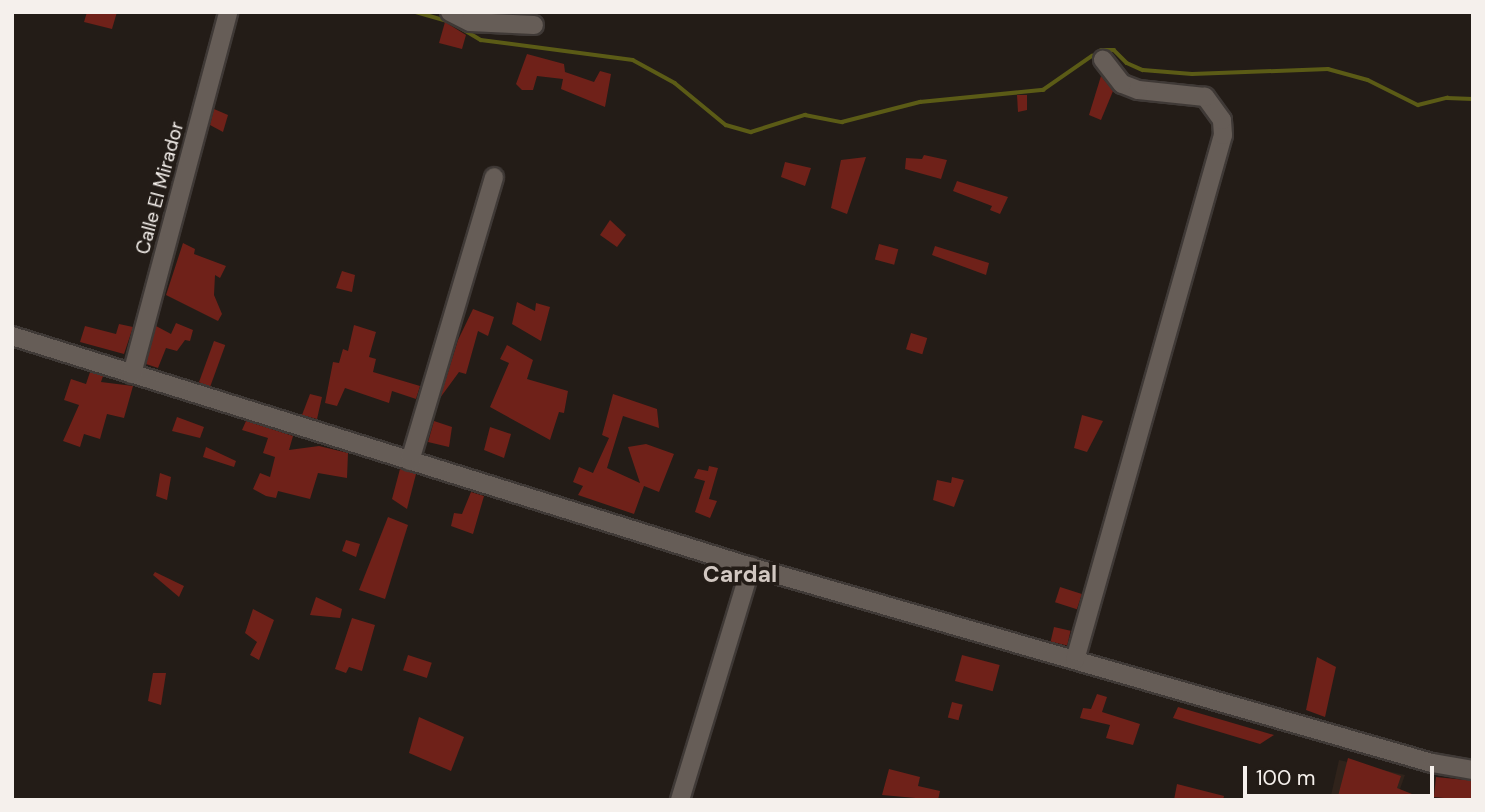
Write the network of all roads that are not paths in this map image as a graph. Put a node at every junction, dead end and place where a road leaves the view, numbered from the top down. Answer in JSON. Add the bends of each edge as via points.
{"nodes":[{"id":1,"x":228,"y":12,"type":"edge"},
{"id":2,"x":450,"y":12,"type":"edge"},
{"id":3,"x":534,"y":25,"type":"dead end"},
{"id":4,"x":1103,"y":60,"type":"dead end"},
{"id":5,"x":494,"y":177,"type":"dead end"},
{"id":6,"x":12,"y":336,"type":"edge"},
{"id":7,"x":132,"y":374,"type":"junction"},
{"id":8,"x":410,"y":461,"type":"junction"},
{"id":9,"x":751,"y":567,"type":"junction"},
{"id":10,"x":1075,"y":660,"type":"junction"},
{"id":11,"x":1473,"y":770,"type":"edge"},
{"id":12,"x":680,"y":800,"type":"edge"}],
"edges":[{"from":1,"to":7,"type":"street","name":"Calle El Mirador"},
{"from":2,"to":3,"type":"street","via":[[470,22]]},
{"from":4,"to":10,"type":"street","via":[[1122,83],[1138,90],[1205,97],[1222,120],[1223,135]]},
{"from":5,"to":8,"type":"street"},
{"from":6,"to":7,"type":"street"},
{"from":7,"to":8,"type":"street"},
{"from":8,"to":9,"type":"street"},
{"from":9,"to":10,"type":"street"},
{"from":9,"to":12,"type":"street"},
{"from":10,"to":11,"type":"street","via":[[1432,763]]}]}
